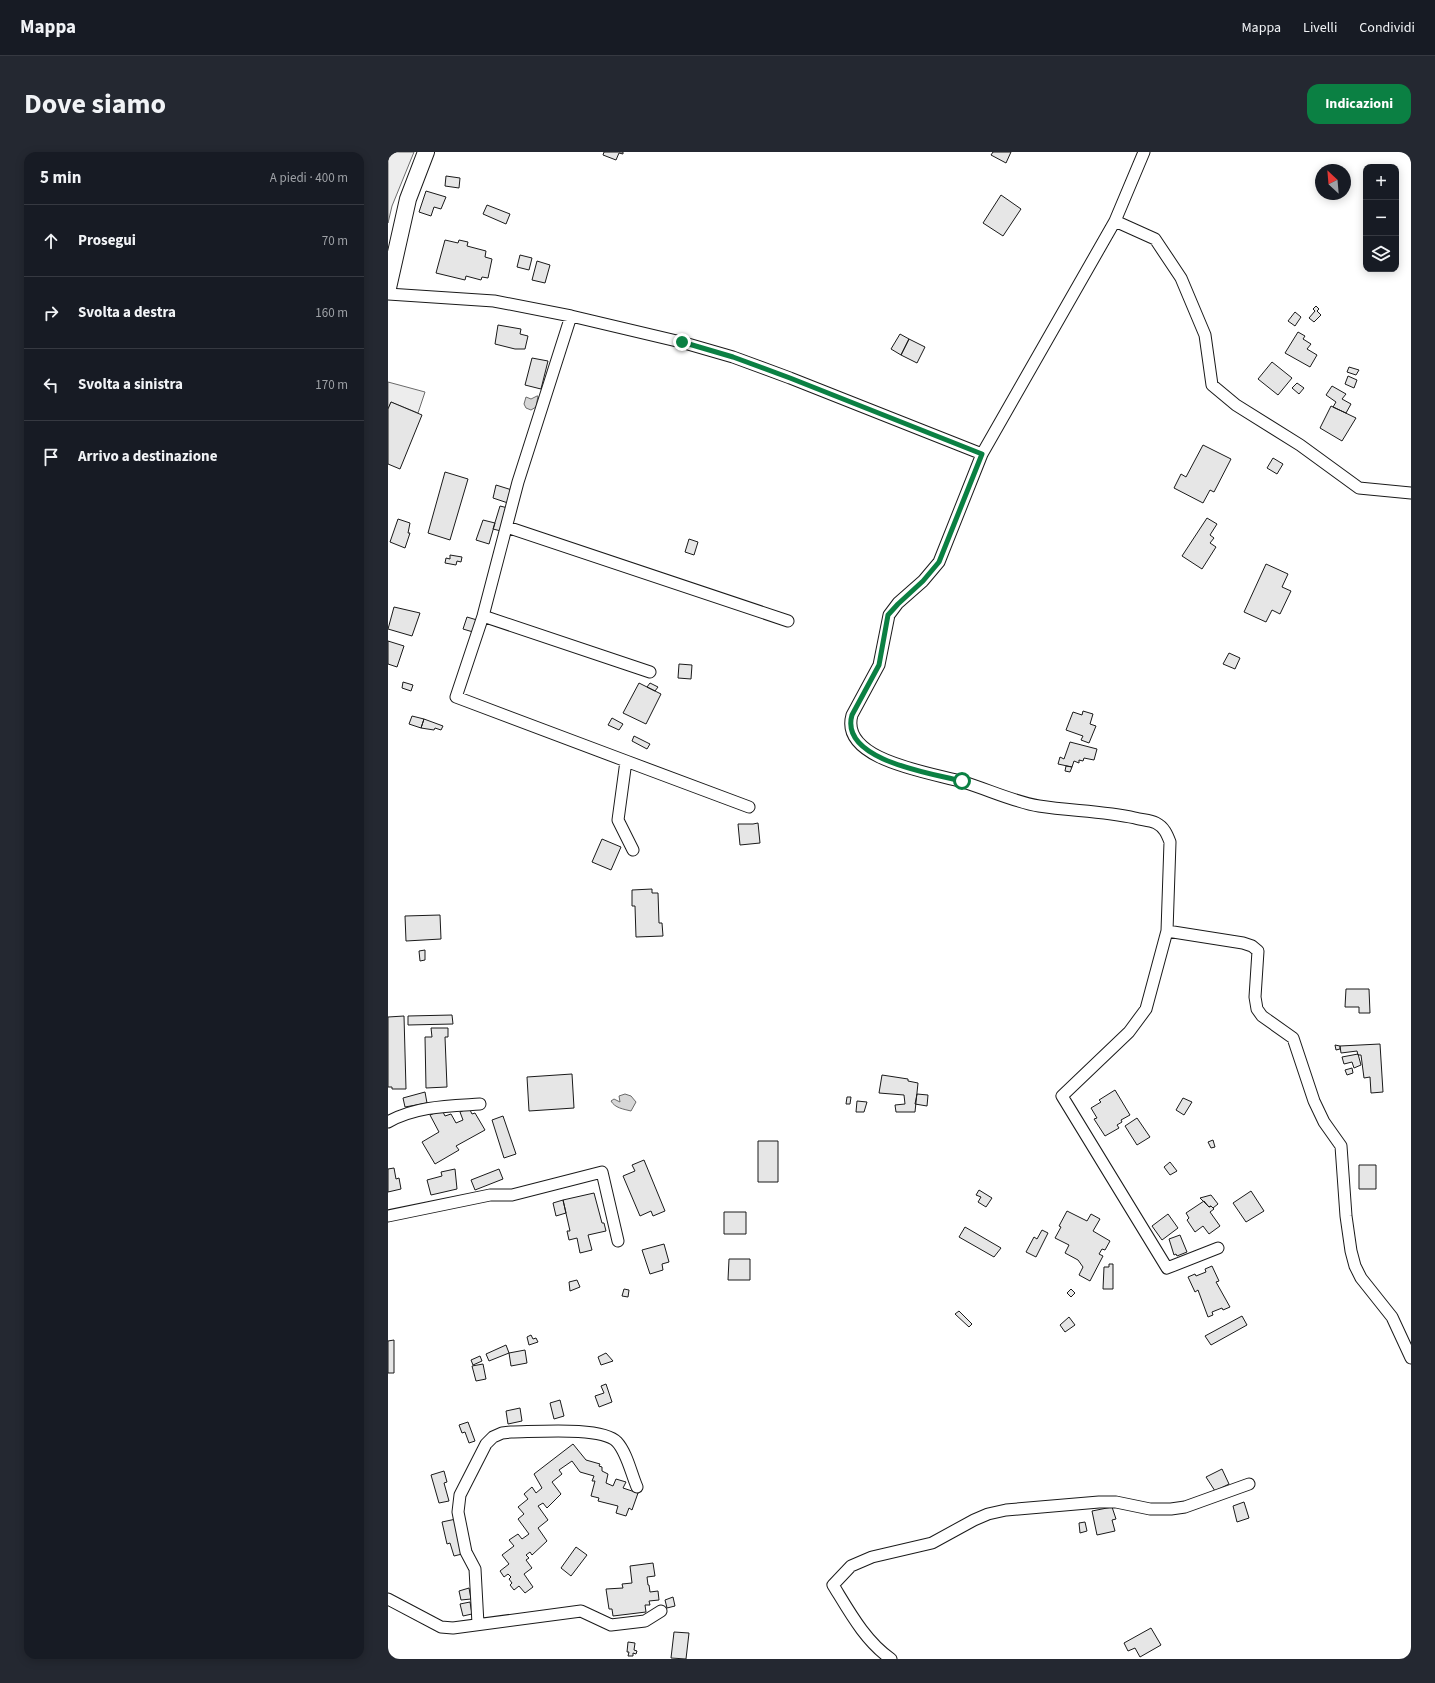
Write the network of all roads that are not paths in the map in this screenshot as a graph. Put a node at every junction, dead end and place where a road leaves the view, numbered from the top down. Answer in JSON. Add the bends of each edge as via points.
{"nodes":[{"id":1,"x":426,"y":152,"type":"edge"},
{"id":2,"x":1144,"y":152,"type":"edge"},
{"id":3,"x":1115,"y":221,"type":"junction"},
{"id":4,"x":388,"y":288,"type":"edge"},
{"id":5,"x":388,"y":294,"type":"edge"},
{"id":6,"x":571,"y":316,"type":"junction"},
{"id":7,"x":982,"y":454,"type":"junction"},
{"id":8,"x":1411,"y":493,"type":"edge"},
{"id":9,"x":507,"y":527,"type":"junction"},
{"id":10,"x":483,"y":616,"type":"junction"},
{"id":11,"x":788,"y":621,"type":"dead end"},
{"id":12,"x":650,"y":672,"type":"dead end"},
{"id":13,"x":626,"y":761,"type":"junction"},
{"id":14,"x":749,"y":807,"type":"dead end"},
{"id":15,"x":633,"y":850,"type":"dead end"},
{"id":16,"x":1167,"y":931,"type":"junction"},
{"id":17,"x":480,"y":1104,"type":"dead end"},
{"id":18,"x":388,"y":1122,"type":"edge"},
{"id":19,"x":388,"y":1216,"type":"edge"},
{"id":20,"x":618,"y":1242,"type":"dead end"},
{"id":21,"x":1218,"y":1248,"type":"dead end"},
{"id":22,"x":1411,"y":1358,"type":"edge"},
{"id":23,"x":1249,"y":1484,"type":"dead end"},
{"id":24,"x":637,"y":1487,"type":"dead end"},
{"id":25,"x":388,"y":1599,"type":"edge"},
{"id":26,"x":661,"y":1611,"type":"dead end"},
{"id":27,"x":478,"y":1624,"type":"junction"},
{"id":28,"x":891,"y":1659,"type":"edge"}],
"edges":[{"from":1,"to":4,"type":"street","via":[[408,199]]},
{"from":2,"to":3,"type":"street"},
{"from":3,"to":7,"type":"street"},
{"from":3,"to":8,"type":"street","via":[[1155,239],[1181,278],[1205,335],[1212,384],[1236,405],[1300,445],[1359,488]]},
{"from":5,"to":6,"type":"street","via":[[494,301]]},
{"from":6,"to":7,"type":"street","via":[[682,342],[733,357]]},
{"from":6,"to":9,"type":"street","via":[[518,482]]},
{"from":7,"to":16,"type":"street","via":[[939,562],[888,615],[879,665],[852,715],[852,732],[864,748],[901,766],[962,781],[1037,806],[1119,815],[1156,823],[1165,830],[1170,842]]},
{"from":9,"to":10,"type":"street"},
{"from":9,"to":11,"type":"street"},
{"from":10,"to":12,"type":"street"},
{"from":10,"to":13,"type":"street","via":[[456,697]]},
{"from":13,"to":14,"type":"street"},
{"from":13,"to":15,"type":"street","via":[[618,820]]},
{"from":16,"to":21,"type":"street","via":[[1146,1009],[1129,1032],[1062,1096],[1167,1268]]},
{"from":16,"to":22,"type":"street","via":[[1243,943],[1258,951],[1255,997],[1257,1009],[1262,1016],[1293,1038],[1314,1101],[1324,1122],[1341,1146],[1346,1216],[1355,1266],[1361,1278],[1392,1317]]},
{"from":17,"to":18,"type":"street","via":[[442,1106],[402,1114]]},
{"from":19,"to":20,"type":"street","via":[[490,1195],[512,1196],[602,1172]]},
{"from":23,"to":28,"type":"street","via":[[1185,1507],[1171,1509],[1099,1502],[1006,1510],[974,1520],[932,1543],[872,1557],[851,1566],[833,1585],[849,1612],[874,1645]]},
{"from":24,"to":27,"type":"street","via":[[622,1450],[609,1436],[600,1433],[511,1432],[493,1437],[482,1452],[460,1495],[458,1512],[466,1552],[475,1569]]},
{"from":25,"to":27,"type":"street","via":[[441,1627]]},
{"from":26,"to":27,"type":"street","via":[[646,1621],[611,1625],[581,1611]]}]}
